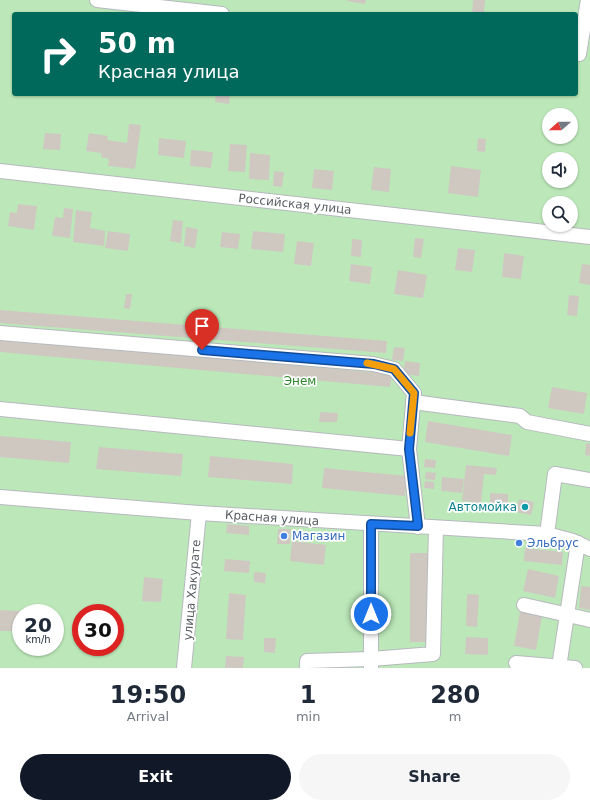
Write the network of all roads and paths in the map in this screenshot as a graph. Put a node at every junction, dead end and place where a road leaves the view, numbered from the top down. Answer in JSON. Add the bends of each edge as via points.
{"nodes":[{"id":1,"x":96,"y":0,"type":"edge"},
{"id":2,"x":588,"y":0,"type":"edge"},
{"id":3,"x":204,"y":12,"type":"edge"},
{"id":4,"x":582,"y":54,"type":"edge"},
{"id":5,"x":0,"y":171,"type":"edge"},
{"id":6,"x":590,"y":237,"type":"edge"},
{"id":7,"x":0,"y":333,"type":"edge"},
{"id":8,"x":413,"y":402,"type":"junction"},
{"id":9,"x":0,"y":409,"type":"edge"},
{"id":10,"x":590,"y":434,"type":"edge"},
{"id":11,"x":409,"y":449,"type":"junction"},
{"id":12,"x":590,"y":480,"type":"edge"},
{"id":13,"x":0,"y":497,"type":"edge"},
{"id":14,"x":199,"y":513,"type":"junction"},
{"id":15,"x":371,"y":524,"type":"junction"},
{"id":16,"x":418,"y":526,"type":"junction"},
{"id":17,"x":436,"y":528,"type":"junction"},
{"id":18,"x":547,"y":534,"type":"junction"},
{"id":19,"x":584,"y":546,"type":"edge"},
{"id":20,"x":524,"y":605,"type":"dead end"},
{"id":21,"x":567,"y":615,"type":"junction"},
{"id":22,"x":590,"y":620,"type":"edge"},
{"id":23,"x":516,"y":663,"type":"dead end"},
{"id":24,"x":371,"y":664,"type":"edge"},
{"id":25,"x":559,"y":667,"type":"junction"},
{"id":26,"x":184,"y":668,"type":"edge"},
{"id":27,"x":307,"y":668,"type":"edge"},
{"id":28,"x":575,"y":668,"type":"edge"}],
"edges":[{"from":1,"to":3,"type":"street"},
{"from":2,"to":4,"type":"street"},
{"from":5,"to":6,"type":"street","name":"Российская улица"},
{"from":7,"to":8,"type":"street","via":[[374,364],[394,369],[414,393]]},
{"from":8,"to":10,"type":"street","via":[[520,416],[527,422]]},
{"from":8,"to":11,"type":"street"},
{"from":9,"to":11,"type":"street"},
{"from":11,"to":16,"type":"street"},
{"from":12,"to":18,"type":"street","via":[[555,474]]},
{"from":13,"to":14,"type":"street","name":"Красная улица"},
{"from":14,"to":15,"type":"street","name":"Красная улица"},
{"from":14,"to":26,"type":"street","name":"улица Хакурате"},
{"from":15,"to":16,"type":"street","name":"Красная улица"},
{"from":15,"to":24,"type":"street"},
{"from":16,"to":17,"type":"street","name":"Красная улица"},
{"from":17,"to":18,"type":"street","name":"Красная улица"},
{"from":17,"to":24,"type":"street","via":[[433,654]]},
{"from":18,"to":19,"type":"street","name":"Красная улица"},
{"from":19,"to":21,"type":"street"},
{"from":20,"to":21,"type":"street"},
{"from":21,"to":22,"type":"street"},
{"from":21,"to":25,"type":"street"},
{"from":23,"to":25,"type":"street"},
{"from":24,"to":27,"type":"street","via":[[308,660]]},
{"from":25,"to":28,"type":"street"}]}
